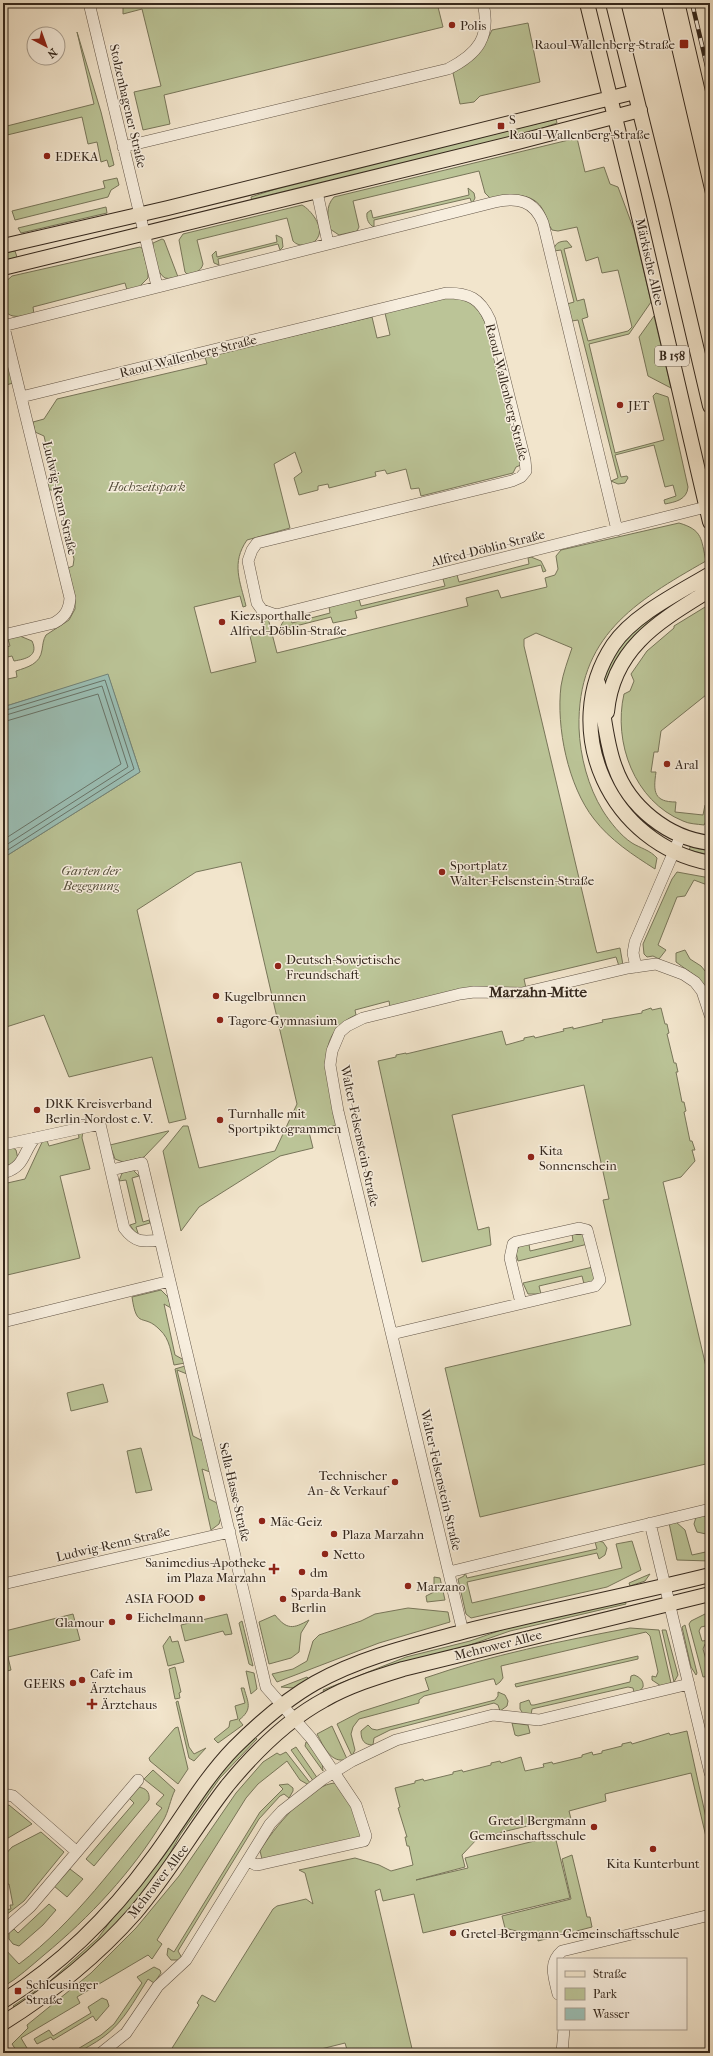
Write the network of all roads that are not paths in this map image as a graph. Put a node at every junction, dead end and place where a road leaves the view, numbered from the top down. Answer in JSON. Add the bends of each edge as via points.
{"nodes":[{"id":1,"x":89,"y":3,"type":"edge"},
{"id":2,"x":483,"y":3,"type":"edge"},
{"id":3,"x":588,"y":3,"type":"edge"},
{"id":4,"x":613,"y":3,"type":"edge"},
{"id":5,"x":635,"y":92,"type":"junction"},
{"id":6,"x":610,"y":98,"type":"junction"},
{"id":7,"x":640,"y":110,"type":"junction"},
{"id":8,"x":614,"y":117,"type":"junction"},
{"id":9,"x":123,"y":147,"type":"junction"},
{"id":10,"x":317,"y":192,"type":"junction"},
{"id":11,"x":140,"y":215,"type":"junction"},
{"id":12,"x":144,"y":233,"type":"junction"},
{"id":13,"x":328,"y":243,"type":"junction"},
{"id":14,"x":3,"y":246,"type":"edge"},
{"id":15,"x":3,"y":268,"type":"edge"},
{"id":16,"x":157,"y":286,"type":"junction"},
{"id":17,"x":3,"y":325,"type":"edge"},
{"id":18,"x":22,"y":397,"type":"junction"},
{"id":19,"x":710,"y":406,"type":"edge"},
{"id":20,"x":706,"y":507,"type":"junction"},
{"id":21,"x":710,"y":522,"type":"edge"},
{"id":22,"x":617,"y":530,"type":"junction"},
{"id":23,"x":710,"y":574,"type":"edge"},
{"id":24,"x":710,"y":590,"type":"edge"},
{"id":25,"x":276,"y":615,"type":"joint"},
{"id":26,"x":3,"y":635,"type":"edge"},
{"id":27,"x":598,"y":679,"type":"junction"},
{"id":28,"x":606,"y":724,"type":"junction"},
{"id":29,"x":681,"y":835,"type":"junction"},
{"id":30,"x":710,"y":843,"type":"edge"},
{"id":31,"x":674,"y":852,"type":"junction"},
{"id":32,"x":710,"y":862,"type":"edge"},
{"id":33,"x":636,"y":967,"type":"junction"},
{"id":34,"x":710,"y":1015,"type":"edge"},
{"id":35,"x":35,"y":1138,"type":"junction"},
{"id":36,"x":3,"y":1145,"type":"edge"},
{"id":37,"x":3,"y":1170,"type":"edge"},
{"id":38,"x":111,"y":1170,"type":"junction"},
{"id":39,"x":160,"y":1240,"type":"junction"},
{"id":40,"x":170,"y":1281,"type":"junction"},
{"id":41,"x":521,"y":1303,"type":"junction"},
{"id":42,"x":3,"y":1322,"type":"edge"},
{"id":43,"x":392,"y":1334,"type":"junction"},
{"id":44,"x":710,"y":1510,"type":"edge"},
{"id":45,"x":650,"y":1523,"type":"junction"},
{"id":46,"x":230,"y":1532,"type":"junction"},
{"id":47,"x":448,"y":1572,"type":"junction"},
{"id":48,"x":710,"y":1575,"type":"edge"},
{"id":49,"x":3,"y":1584,"type":"edge"},
{"id":50,"x":664,"y":1586,"type":"junction"},
{"id":51,"x":710,"y":1594,"type":"edge"},
{"id":52,"x":669,"y":1604,"type":"junction"},
{"id":53,"x":463,"y":1632,"type":"junction"},
{"id":54,"x":689,"y":1684,"type":"junction"},
{"id":55,"x":282,"y":1706,"type":"junction"},
{"id":56,"x":295,"y":1720,"type":"junction"},
{"id":57,"x":334,"y":1772,"type":"junction"},
{"id":58,"x":710,"y":1773,"type":"edge"},
{"id":59,"x":138,"y":1780,"type":"dead end"},
{"id":60,"x":4,"y":1794,"type":"edge"},
{"id":61,"x":77,"y":1852,"type":"junction"},
{"id":62,"x":248,"y":1861,"type":"junction"},
{"id":63,"x":710,"y":1915,"type":"edge"},
{"id":64,"x":3,"y":1931,"type":"edge"},
{"id":65,"x":557,"y":1989,"type":"edge"},
{"id":66,"x":3,"y":2001,"type":"edge"},
{"id":67,"x":3,"y":2023,"type":"edge"},
{"id":68,"x":564,"y":2030,"type":"edge"},
{"id":69,"x":101,"y":2053,"type":"edge"},
{"id":70,"x":562,"y":2053,"type":"edge"}],
"edges":[{"from":1,"to":9,"type":"street","name":"Stolzenhagener Straße"},
{"from":2,"to":9,"type":"street","via":[[487,23],[484,36],[472,55],[448,70]]},
{"from":3,"to":6,"type":"main road","name":"Märkische Allee","number":"B 158"},
{"from":4,"to":5,"type":"main road","name":"Märkische Allee","number":"B 158"},
{"from":5,"to":6,"type":"main road"},
{"from":5,"to":7,"type":"main road","name":"Märkische Allee","number":"B 158"},
{"from":6,"to":8,"type":"main road","name":"Märkische Allee","number":"B 158"},
{"from":6,"to":11,"type":"main road"},
{"from":7,"to":8,"type":"main road"},
{"from":7,"to":19,"type":"main road","name":"Märkische Allee","number":"B 158"},
{"from":8,"to":10,"type":"main road"},
{"from":8,"to":20,"type":"main road","name":"Märkische Allee","number":"B 158","via":[[634,191]]},
{"from":9,"to":11,"type":"street","name":"Stolzenhagener Straße"},
{"from":10,"to":12,"type":"main road"},
{"from":10,"to":13,"type":"street"},
{"from":11,"to":12,"type":"street"},
{"from":11,"to":14,"type":"main road"},
{"from":12,"to":15,"type":"main road"},
{"from":12,"to":16,"type":"street"},
{"from":13,"to":16,"type":"street"},
{"from":13,"to":22,"type":"street","via":[[506,200],[516,200],[538,211],[543,222]]},
{"from":16,"to":17,"type":"street"},
{"from":17,"to":18,"type":"street","name":"Ludwig-Renn-Straße"},
{"from":18,"to":25,"type":"street","name":"Raoul-Wallenberg-Straße","via":[[446,293],[460,293],[473,297],[484,308],[490,320],[526,471],[512,481],[257,543],[248,561],[257,603],[262,610]]},
{"from":18,"to":26,"type":"street","name":"Ludwig-Renn-Straße","via":[[70,598],[69,606],[61,620]]},
{"from":20,"to":21,"type":"main road","name":"Märkische Allee","number":"B 158"},
{"from":20,"to":22,"type":"street","name":"Alfred-Döblin-Straße"},
{"from":22,"to":25,"type":"street","name":"Alfred-Döblin-Straße"},
{"from":23,"to":27,"type":"main road","via":[[648,612],[620,638],[607,656]]},
{"from":24,"to":28,"type":"main road","via":[[654,625],[638,640],[617,674],[608,699]]},
{"from":27,"to":28,"type":"main road"},
{"from":27,"to":31,"type":"main road","via":[[591,708],[590,732],[600,773],[607,789],[634,824]]},
{"from":28,"to":29,"type":"main road","via":[[615,768],[632,798],[659,824]]},
{"from":29,"to":30,"type":"main road"},
{"from":29,"to":31,"type":"street"},
{"from":31,"to":32,"type":"main road"},
{"from":31,"to":33,"type":"street","via":[[635,942],[633,953]]},
{"from":33,"to":34,"type":"street","name":"Walter-Felsenstein-Straße","via":[[656,964],[683,974],[695,982],[702,991]]},
{"from":33,"to":43,"type":"street","name":"Walter-Felsenstein-Straße","via":[[522,993],[460,994],[363,1018],[346,1026],[340,1032],[331,1058],[333,1088]]},
{"from":35,"to":36,"type":"street"},
{"from":35,"to":37,"type":"street","via":[[16,1169],[6,1172]]},
{"from":35,"to":38,"type":"street","via":[[100,1124]]},
{"from":38,"to":39,"type":"street","via":[[124,1228],[130,1236],[142,1242]]},
{"from":38,"to":39,"type":"street","name":"Sella-Hasse-Straße","via":[[142,1163]]},
{"from":39,"to":40,"type":"street","name":"Sella-Hasse-Straße"},
{"from":40,"to":42,"type":"street"},
{"from":40,"to":46,"type":"street","name":"Sella-Hasse-Straße"},
{"from":41,"to":41,"type":"street","via":[[598,1284],[600,1280],[587,1230],[579,1228],[513,1244],[510,1258]]},
{"from":41,"to":43,"type":"street"},
{"from":43,"to":47,"type":"street","name":"Walter-Felsenstein-Straße"},
{"from":44,"to":45,"type":"street"},
{"from":45,"to":47,"type":"street"},
{"from":45,"to":50,"type":"street"},
{"from":46,"to":49,"type":"street","name":"Ludwig-Renn-Straße"},
{"from":46,"to":55,"type":"street","name":"Sella-Hasse-Straße","via":[[266,1687]]},
{"from":47,"to":53,"type":"street","name":"Walter-Felsenstein-Straße"},
{"from":48,"to":50,"type":"main road","name":"Mehrower Allee"},
{"from":50,"to":52,"type":"street"},
{"from":50,"to":53,"type":"main road","name":"Mehrower Allee"},
{"from":51,"to":52,"type":"main road","name":"Mehrower Allee"},
{"from":52,"to":54,"type":"street"},
{"from":52,"to":56,"type":"main road","name":"Mehrower Allee","via":[[390,1673],[325,1699]]},
{"from":53,"to":55,"type":"main road","name":"Mehrower Allee","via":[[406,1646],[347,1668],[315,1683]]},
{"from":54,"to":57,"type":"street","via":[[540,1720],[493,1715],[396,1740]]},
{"from":54,"to":58,"type":"street"},
{"from":55,"to":56,"type":"street"},
{"from":55,"to":66,"type":"main road","name":"Mehrower Allee","via":[[223,1760],[141,1874],[99,1925],[48,1969]]},
{"from":56,"to":57,"type":"street"},
{"from":56,"to":67,"type":"main road","name":"Mehrower Allee","via":[[267,1743],[227,1786],[158,1885],[116,1932],[90,1958],[44,1996]]},
{"from":57,"to":62,"type":"street","via":[[282,1811],[270,1824]]},
{"from":57,"to":62,"type":"street","via":[[356,1805],[366,1836],[364,1841],[262,1864],[256,1865]]},
{"from":59,"to":61,"type":"street"},
{"from":60,"to":61,"type":"street","via":[[13,1796]]},
{"from":61,"to":64,"type":"street","via":[[30,1907]]},
{"from":62,"to":69,"type":"street","via":[[186,1960],[158,1986],[126,2033]]},
{"from":63,"to":65,"type":"street","via":[[562,1951],[553,1962]]},
{"from":68,"to":70,"type":"street"}]}
